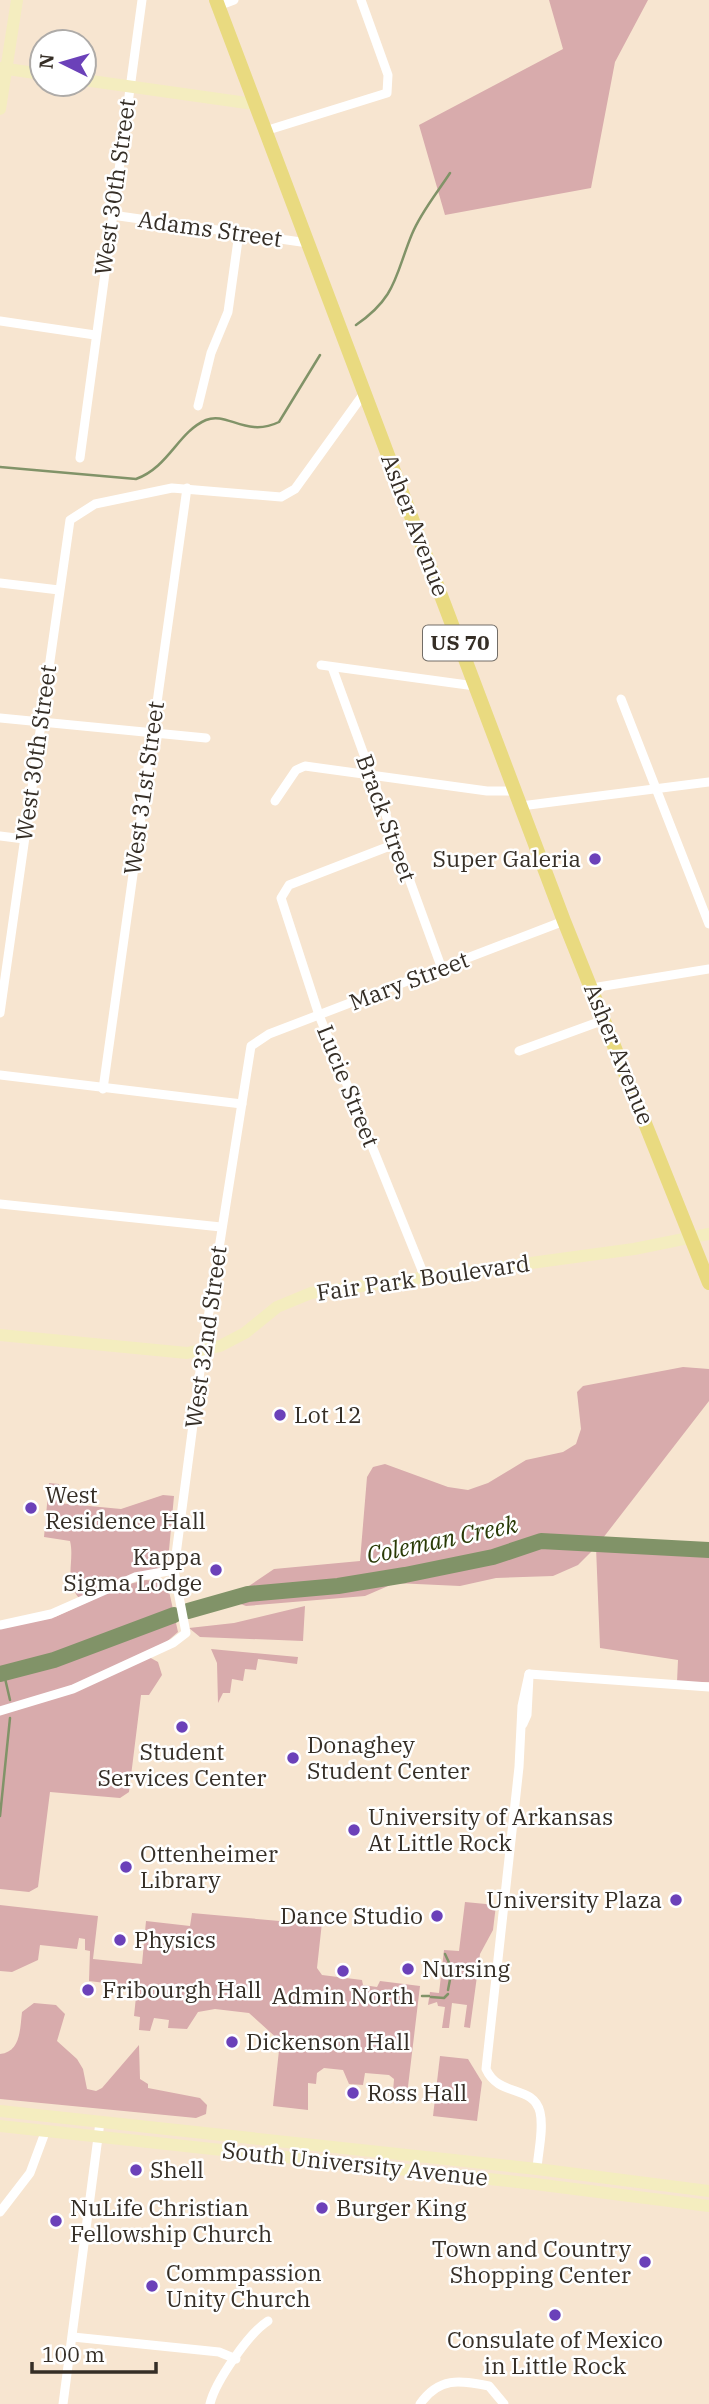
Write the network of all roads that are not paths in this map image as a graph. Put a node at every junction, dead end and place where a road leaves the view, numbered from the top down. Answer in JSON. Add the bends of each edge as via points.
{"nodes":[{"id":1,"x":17,"y":0,"type":"edge"},
{"id":2,"x":142,"y":0,"type":"edge"},
{"id":3,"x":234,"y":0,"type":"edge"},
{"id":4,"x":361,"y":0,"type":"edge"},
{"id":5,"x":217,"y":3,"type":"edge"},
{"id":6,"x":2,"y":68,"type":"edge"},
{"id":7,"x":28,"y":72,"type":"edge"},
{"id":8,"x":98,"y":82,"type":"edge"},
{"id":9,"x":128,"y":87,"type":"junction"},
{"id":10,"x":254,"y":104,"type":"junction"},
{"id":11,"x":0,"y":109,"type":"edge"},
{"id":12,"x":265,"y":131,"type":"junction"},
{"id":13,"x":111,"y":215,"type":"junction"},
{"id":14,"x":239,"y":233,"type":"junction"},
{"id":15,"x":308,"y":243,"type":"junction"},
{"id":16,"x":0,"y":321,"type":"edge"},
{"id":17,"x":95,"y":335,"type":"junction"},
{"id":18,"x":365,"y":393,"type":"junction"},
{"id":19,"x":198,"y":406,"type":"dead end"},
{"id":20,"x":80,"y":458,"type":"dead end"},
{"id":21,"x":187,"y":488,"type":"junction"},
{"id":22,"x":0,"y":583,"type":"edge"},
{"id":23,"x":59,"y":590,"type":"junction"},
{"id":24,"x":321,"y":665,"type":"dead end"},
{"id":25,"x":332,"y":667,"type":"junction"},
{"id":26,"x":475,"y":686,"type":"junction"},
{"id":27,"x":621,"y":699,"type":"dead end"},
{"id":28,"x":0,"y":718,"type":"edge"},
{"id":29,"x":40,"y":721,"type":"junction"},
{"id":30,"x":153,"y":731,"type":"junction"},
{"id":31,"x":205,"y":738,"type":"dead end"},
{"id":32,"x":369,"y":774,"type":"junction"},
{"id":33,"x":709,"y":782,"type":"edge"},
{"id":34,"x":656,"y":789,"type":"junction"},
{"id":35,"x":515,"y":791,"type":"junction"},
{"id":36,"x":275,"y":801,"type":"dead end"},
{"id":37,"x":521,"y":806,"type":"junction"},
{"id":38,"x":0,"y":836,"type":"edge"},
{"id":39,"x":24,"y":839,"type":"junction"},
{"id":40,"x":395,"y":844,"type":"junction"},
{"id":41,"x":564,"y":921,"type":"junction"},
{"id":42,"x":709,"y":924,"type":"edge"},
{"id":43,"x":3,"y":962,"type":"edge"},
{"id":44,"x":442,"y":969,"type":"junction"},
{"id":45,"x":709,"y":970,"type":"edge"},
{"id":46,"x":592,"y":988,"type":"junction"},
{"id":47,"x":0,"y":1013,"type":"edge"},
{"id":48,"x":319,"y":1014,"type":"junction"},
{"id":49,"x":604,"y":1020,"type":"junction"},
{"id":50,"x":255,"y":1043,"type":"joint"},
{"id":51,"x":519,"y":1051,"type":"dead end"},
{"id":52,"x":0,"y":1075,"type":"edge"},
{"id":53,"x":103,"y":1089,"type":"junction"},
{"id":54,"x":242,"y":1104,"type":"junction"},
{"id":55,"x":0,"y":1204,"type":"edge"},
{"id":56,"x":221,"y":1227,"type":"junction"},
{"id":57,"x":709,"y":1234,"type":"edge"},
{"id":58,"x":692,"y":1237,"type":"junction"},
{"id":59,"x":424,"y":1275,"type":"junction"},
{"id":60,"x":709,"y":1283,"type":"edge"},
{"id":61,"x":0,"y":1335,"type":"edge"},
{"id":62,"x":204,"y":1350,"type":"junction"},
{"id":63,"x":174,"y":1570,"type":"junction"},
{"id":64,"x":0,"y":1625,"type":"edge"},
{"id":65,"x":709,"y":1687,"type":"edge"},
{"id":66,"x":0,"y":1711,"type":"edge"},
{"id":67,"x":0,"y":2111,"type":"edge"},
{"id":68,"x":100,"y":2122,"type":"junction"},
{"id":69,"x":0,"y":2126,"type":"edge"},
{"id":70,"x":46,"y":2130,"type":"junction"},
{"id":71,"x":98,"y":2136,"type":"junction"},
{"id":72,"x":537,"y":2169,"type":"junction"},
{"id":73,"x":709,"y":2191,"type":"edge"},
{"id":74,"x":709,"y":2206,"type":"edge"},
{"id":75,"x":0,"y":2212,"type":"edge"},
{"id":76,"x":268,"y":2322,"type":"dead end"},
{"id":77,"x":73,"y":2337,"type":"junction"},
{"id":78,"x":236,"y":2359,"type":"junction"},
{"id":79,"x":63,"y":2404,"type":"edge"},
{"id":80,"x":210,"y":2404,"type":"edge"},
{"id":81,"x":420,"y":2404,"type":"edge"},
{"id":82,"x":504,"y":2404,"type":"edge"}],
"edges":[{"from":1,"to":6,"type":"main road"},
{"from":2,"to":9,"type":"street","name":"West 30th Street"},
{"from":3,"to":5,"type":"street"},
{"from":4,"to":12,"type":"street","via":[[388,75],[388,91]]},
{"from":5,"to":10,"type":"main road","name":"Asher Avenue","number":"US 70"},
{"from":6,"to":7,"type":"main road"},
{"from":6,"to":11,"type":"main road"},
{"from":8,"to":9,"type":"main road"},
{"from":9,"to":10,"type":"main road"},
{"from":9,"to":13,"type":"street","name":"West 30th Street"},
{"from":10,"to":12,"type":"main road","name":"Asher Avenue","number":"US 70"},
{"from":12,"to":15,"type":"main road","name":"Asher Avenue","number":"US 70"},
{"from":13,"to":14,"type":"street","name":"Adams Street"},
{"from":13,"to":17,"type":"street","name":"West 30th Street"},
{"from":14,"to":15,"type":"street","name":"Adams Street"},
{"from":14,"to":19,"type":"street","via":[[228,312],[211,353]]},
{"from":15,"to":18,"type":"main road","name":"Asher Avenue","number":"US 70"},
{"from":16,"to":17,"type":"street"},
{"from":17,"to":20,"type":"street","name":"West 30th Street"},
{"from":18,"to":21,"type":"street","via":[[289,494]]},
{"from":18,"to":26,"type":"main road","name":"Asher Avenue","number":"US 70"},
{"from":21,"to":23,"type":"street","name":"West 30th Street","via":[[92,506],[70,520]]},
{"from":21,"to":30,"type":"street","name":"West 31st Street"},
{"from":22,"to":23,"type":"street"},
{"from":23,"to":29,"type":"street","name":"West 30th Street"},
{"from":24,"to":25,"type":"street"},
{"from":25,"to":26,"type":"street"},
{"from":25,"to":32,"type":"street","name":"Brack Street"},
{"from":26,"to":35,"type":"main road","name":"Asher Avenue","number":"US 70"},
{"from":27,"to":34,"type":"street"},
{"from":28,"to":29,"type":"street"},
{"from":29,"to":30,"type":"street"},
{"from":29,"to":39,"type":"street","name":"West 30th Street"},
{"from":30,"to":31,"type":"street"},
{"from":30,"to":53,"type":"street","name":"West 31st Street"},
{"from":32,"to":35,"type":"street"},
{"from":32,"to":36,"type":"street","via":[[299,767]]},
{"from":32,"to":40,"type":"street","name":"Brack Street"},
{"from":33,"to":34,"type":"street"},
{"from":34,"to":37,"type":"street"},
{"from":34,"to":42,"type":"street"},
{"from":35,"to":37,"type":"main road","name":"Asher Avenue","number":"US 70"},
{"from":37,"to":41,"type":"main road","name":"Asher Avenue","number":"US 70"},
{"from":38,"to":39,"type":"street"},
{"from":39,"to":43,"type":"street","name":"West 30th Street"},
{"from":40,"to":44,"type":"street","name":"Brack Street"},
{"from":40,"to":48,"type":"street","name":"Lucie Street","via":[[289,885],[282,893],[285,916]]},
{"from":41,"to":44,"type":"street","name":"Mary Street"},
{"from":41,"to":46,"type":"main road","name":"Asher Avenue","number":"US 70"},
{"from":43,"to":47,"type":"street","name":"West 30th Street"},
{"from":44,"to":48,"type":"street","name":"Mary Street"},
{"from":45,"to":46,"type":"street"},
{"from":46,"to":49,"type":"main road","name":"Asher Avenue","number":"US 70"},
{"from":48,"to":50,"type":"street","name":"Mary Street"},
{"from":48,"to":59,"type":"street","name":"Lucie Street"},
{"from":49,"to":51,"type":"street"},
{"from":49,"to":58,"type":"main road","name":"Asher Avenue","number":"US 70"},
{"from":50,"to":54,"type":"street","name":"West 32nd Street"},
{"from":52,"to":53,"type":"street"},
{"from":53,"to":54,"type":"street"},
{"from":54,"to":56,"type":"street","name":"West 32nd Street"},
{"from":55,"to":56,"type":"street"},
{"from":56,"to":62,"type":"street","name":"West 32nd Street"},
{"from":57,"to":58,"type":"main road","name":"Fair Park Boulevard"},
{"from":58,"to":59,"type":"main road","name":"Fair Park Boulevard","via":[[634,1249]]},
{"from":58,"to":60,"type":"main road","name":"Asher Avenue","number":"US 70"},
{"from":59,"to":62,"type":"main road","name":"Fair Park Boulevard","via":[[311,1293],[277,1307],[245,1333]]},
{"from":61,"to":62,"type":"main road","name":"Fair Park Boulevard","via":[[178,1353]]},
{"from":62,"to":63,"type":"street","name":"West 32nd Street"},
{"from":63,"to":64,"type":"street","via":[[135,1577],[58,1612]]},
{"from":63,"to":66,"type":"street","name":"West 32nd Street","via":[[186,1633],[73,1689]]},
{"from":65,"to":72,"type":"street","via":[[529,1674],[524,1685],[486,2069],[498,2086],[529,2096],[538,2106]]},
{"from":67,"to":68,"type":"main road","name":"South University Avenue"},
{"from":68,"to":71,"type":"street"},
{"from":68,"to":72,"type":"main road","name":"South University Avenue"},
{"from":69,"to":70,"type":"main road","name":"South University Avenue"},
{"from":70,"to":71,"type":"main road","name":"South University Avenue"},
{"from":70,"to":75,"type":"street","via":[[30,2173]]},
{"from":71,"to":74,"type":"main road","name":"South University Avenue"},
{"from":71,"to":77,"type":"street"},
{"from":72,"to":73,"type":"main road","name":"South University Avenue"},
{"from":76,"to":78,"type":"street"},
{"from":77,"to":78,"type":"street","via":[[219,2352]]},
{"from":77,"to":79,"type":"street"},
{"from":78,"to":80,"type":"street"},
{"from":81,"to":82,"type":"street","via":[[438,2385],[456,2381],[489,2386]]}]}
